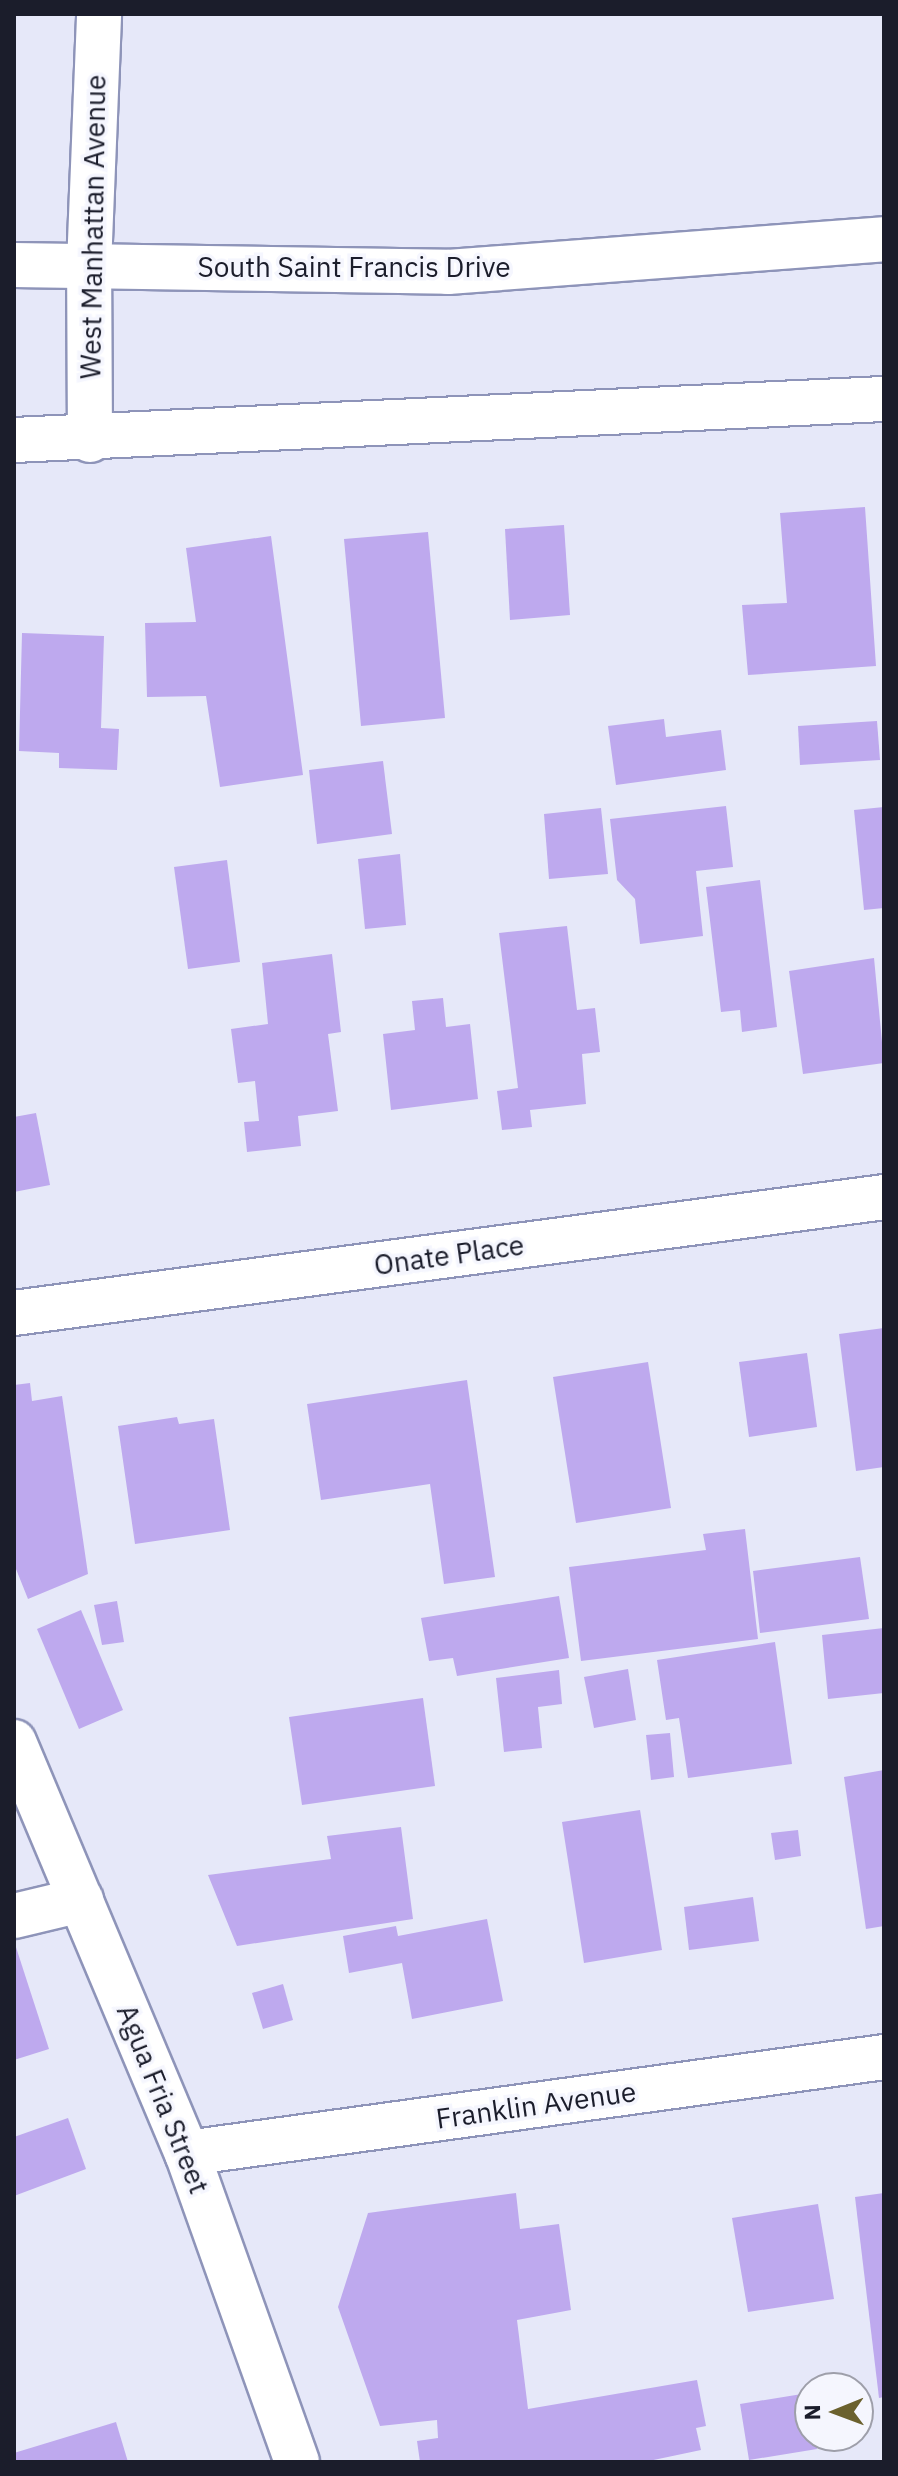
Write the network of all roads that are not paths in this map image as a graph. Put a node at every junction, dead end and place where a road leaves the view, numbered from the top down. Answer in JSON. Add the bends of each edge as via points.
{"nodes":[{"id":1,"x":99,"y":14,"type":"edge"},
{"id":2,"x":884,"y":239,"type":"edge"},
{"id":3,"x":14,"y":265,"type":"edge"},
{"id":4,"x":89,"y":266,"type":"junction"},
{"id":5,"x":884,"y":399,"type":"edge"},
{"id":6,"x":14,"y":440,"type":"edge"},
{"id":7,"x":90,"y":440,"type":"junction"},
{"id":8,"x":884,"y":1197,"type":"edge"},
{"id":9,"x":14,"y":1313,"type":"edge"},
{"id":10,"x":14,"y":1742,"type":"edge"},
{"id":11,"x":81,"y":1900,"type":"junction"},
{"id":12,"x":14,"y":1916,"type":"edge"},
{"id":13,"x":884,"y":2057,"type":"edge"},
{"id":14,"x":187,"y":2153,"type":"junction"},
{"id":15,"x":297,"y":2462,"type":"edge"}],
"edges":[{"from":1,"to":4,"type":"main road","name":"West Manhattan Avenue"},
{"from":2,"to":4,"type":"main road","name":"South Saint Francis Drive","via":[[448,272]]},
{"from":3,"to":4,"type":"main road","name":"South Saint Francis Drive"},
{"from":4,"to":7,"type":"main road","name":"West Manhattan Avenue"},
{"from":5,"to":7,"type":"main road"},
{"from":6,"to":7,"type":"main road"},
{"from":8,"to":9,"type":"main road","name":"Onate Place"},
{"from":10,"to":11,"type":"main road","name":"Agua Fria Street"},
{"from":11,"to":12,"type":"main road"},
{"from":11,"to":14,"type":"main road","name":"Agua Fria Street"},
{"from":13,"to":14,"type":"main road","name":"Franklin Avenue"},
{"from":14,"to":15,"type":"main road","name":"Agua Fria Street"}]}
